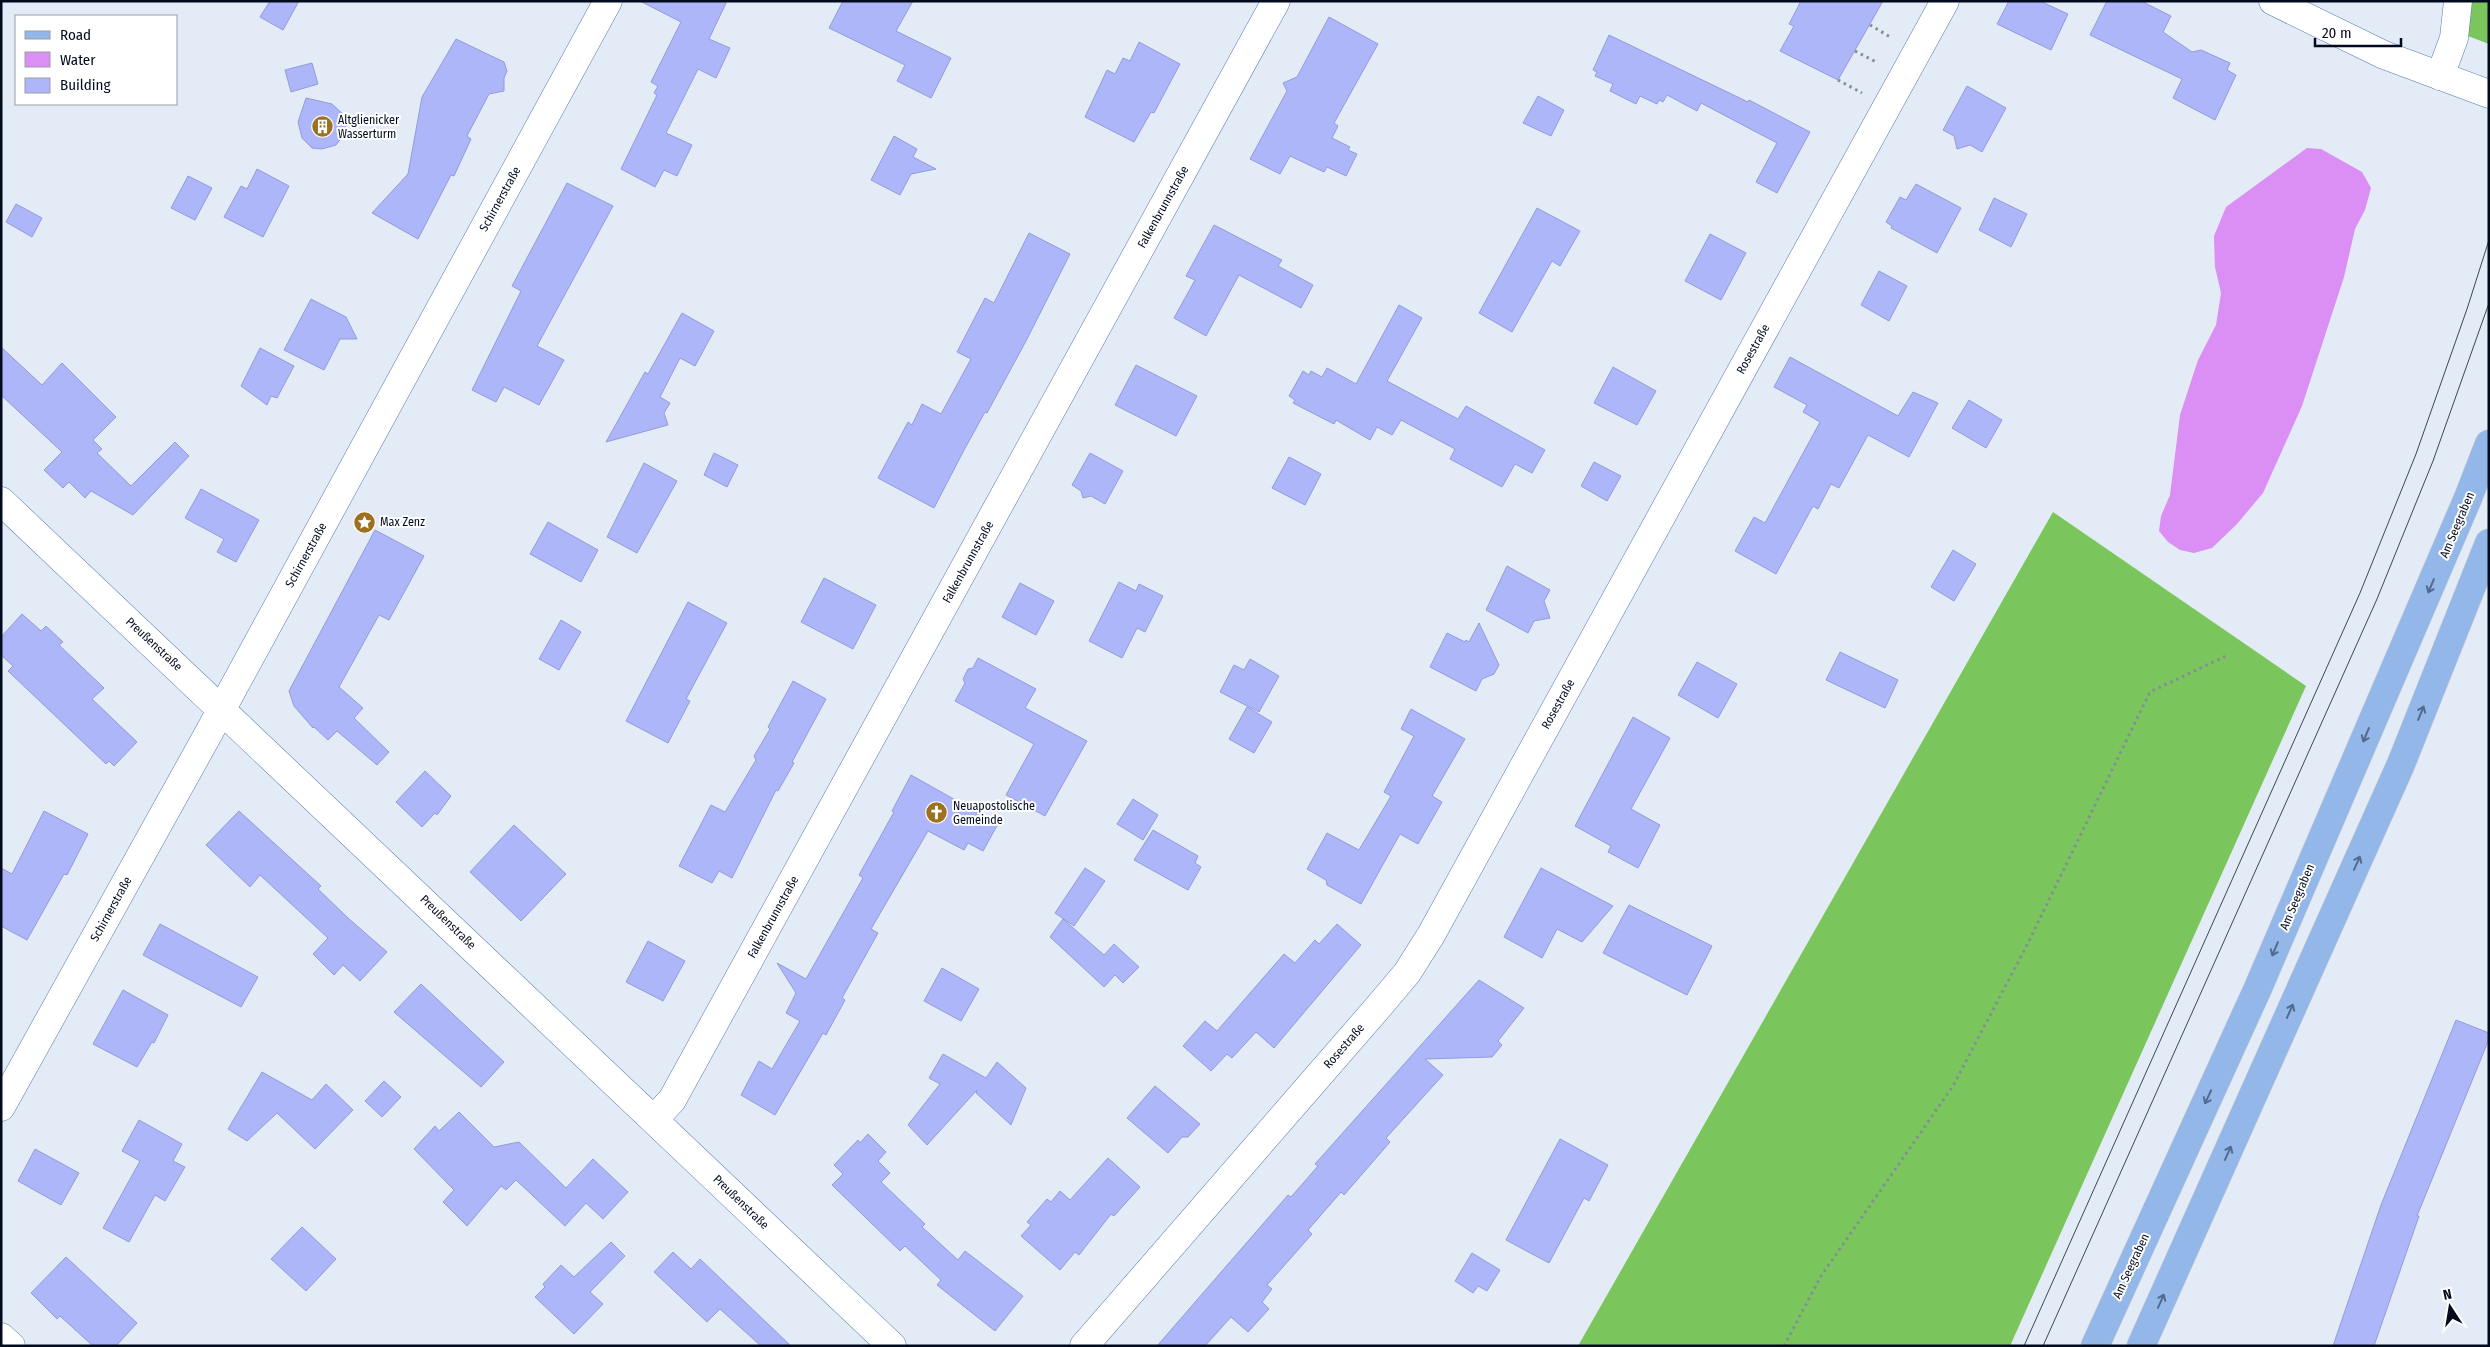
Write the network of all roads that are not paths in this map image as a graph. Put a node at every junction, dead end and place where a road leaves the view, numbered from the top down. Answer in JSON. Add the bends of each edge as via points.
{"nodes":[{"id":1,"x":608,"y":1,"type":"edge"},
{"id":2,"x":1276,"y":1,"type":"edge"},
{"id":3,"x":1945,"y":1,"type":"edge"},
{"id":4,"x":2273,"y":1,"type":"edge"},
{"id":5,"x":2458,"y":1,"type":"edge"},
{"id":6,"x":2440,"y":76,"type":"junction"},
{"id":7,"x":2489,"y":94,"type":"edge"},
{"id":8,"x":2489,"y":444,"type":"edge"},
{"id":9,"x":1,"y":501,"type":"edge"},
{"id":10,"x":2489,"y":543,"type":"edge"},
{"id":11,"x":222,"y":708,"type":"junction"},
{"id":12,"x":1,"y":1106,"type":"edge"},
{"id":13,"x":654,"y":1119,"type":"junction"},
{"id":14,"x":1,"y":1337,"type":"edge"},
{"id":15,"x":11,"y":1346,"type":"edge"},
{"id":16,"x":892,"y":1346,"type":"edge"},
{"id":17,"x":1084,"y":1346,"type":"edge"},
{"id":18,"x":2095,"y":1346,"type":"edge"},
{"id":19,"x":2141,"y":1346,"type":"edge"}],
"edges":[{"from":1,"to":11,"type":"street","name":"Schirnerstraße"},
{"from":2,"to":13,"type":"street","name":"Falkenbrunnstraße","via":[[672,1100]]},
{"from":3,"to":17,"type":"street","name":"Rosestraße","via":[[1431,935],[1407,973]]},
{"from":4,"to":6,"type":"street","via":[[2384,55]]},
{"from":5,"to":6,"type":"street","via":[[2454,38]]},
{"from":6,"to":7,"type":"street"},
{"from":8,"to":18,"type":"main road","name":"Am Seegraben","one_way":true,"via":[[2262,979]]},
{"from":9,"to":11,"type":"street","name":"Preußenstraße"},
{"from":19,"to":10,"type":"main road","one_way":true,"via":[[2402,764]]},
{"from":11,"to":12,"type":"street","name":"Schirnerstraße"},
{"from":11,"to":13,"type":"street","name":"Preußenstraße"},
{"from":13,"to":16,"type":"street","name":"Preußenstraße"},
{"from":14,"to":15,"type":"street"}]}
